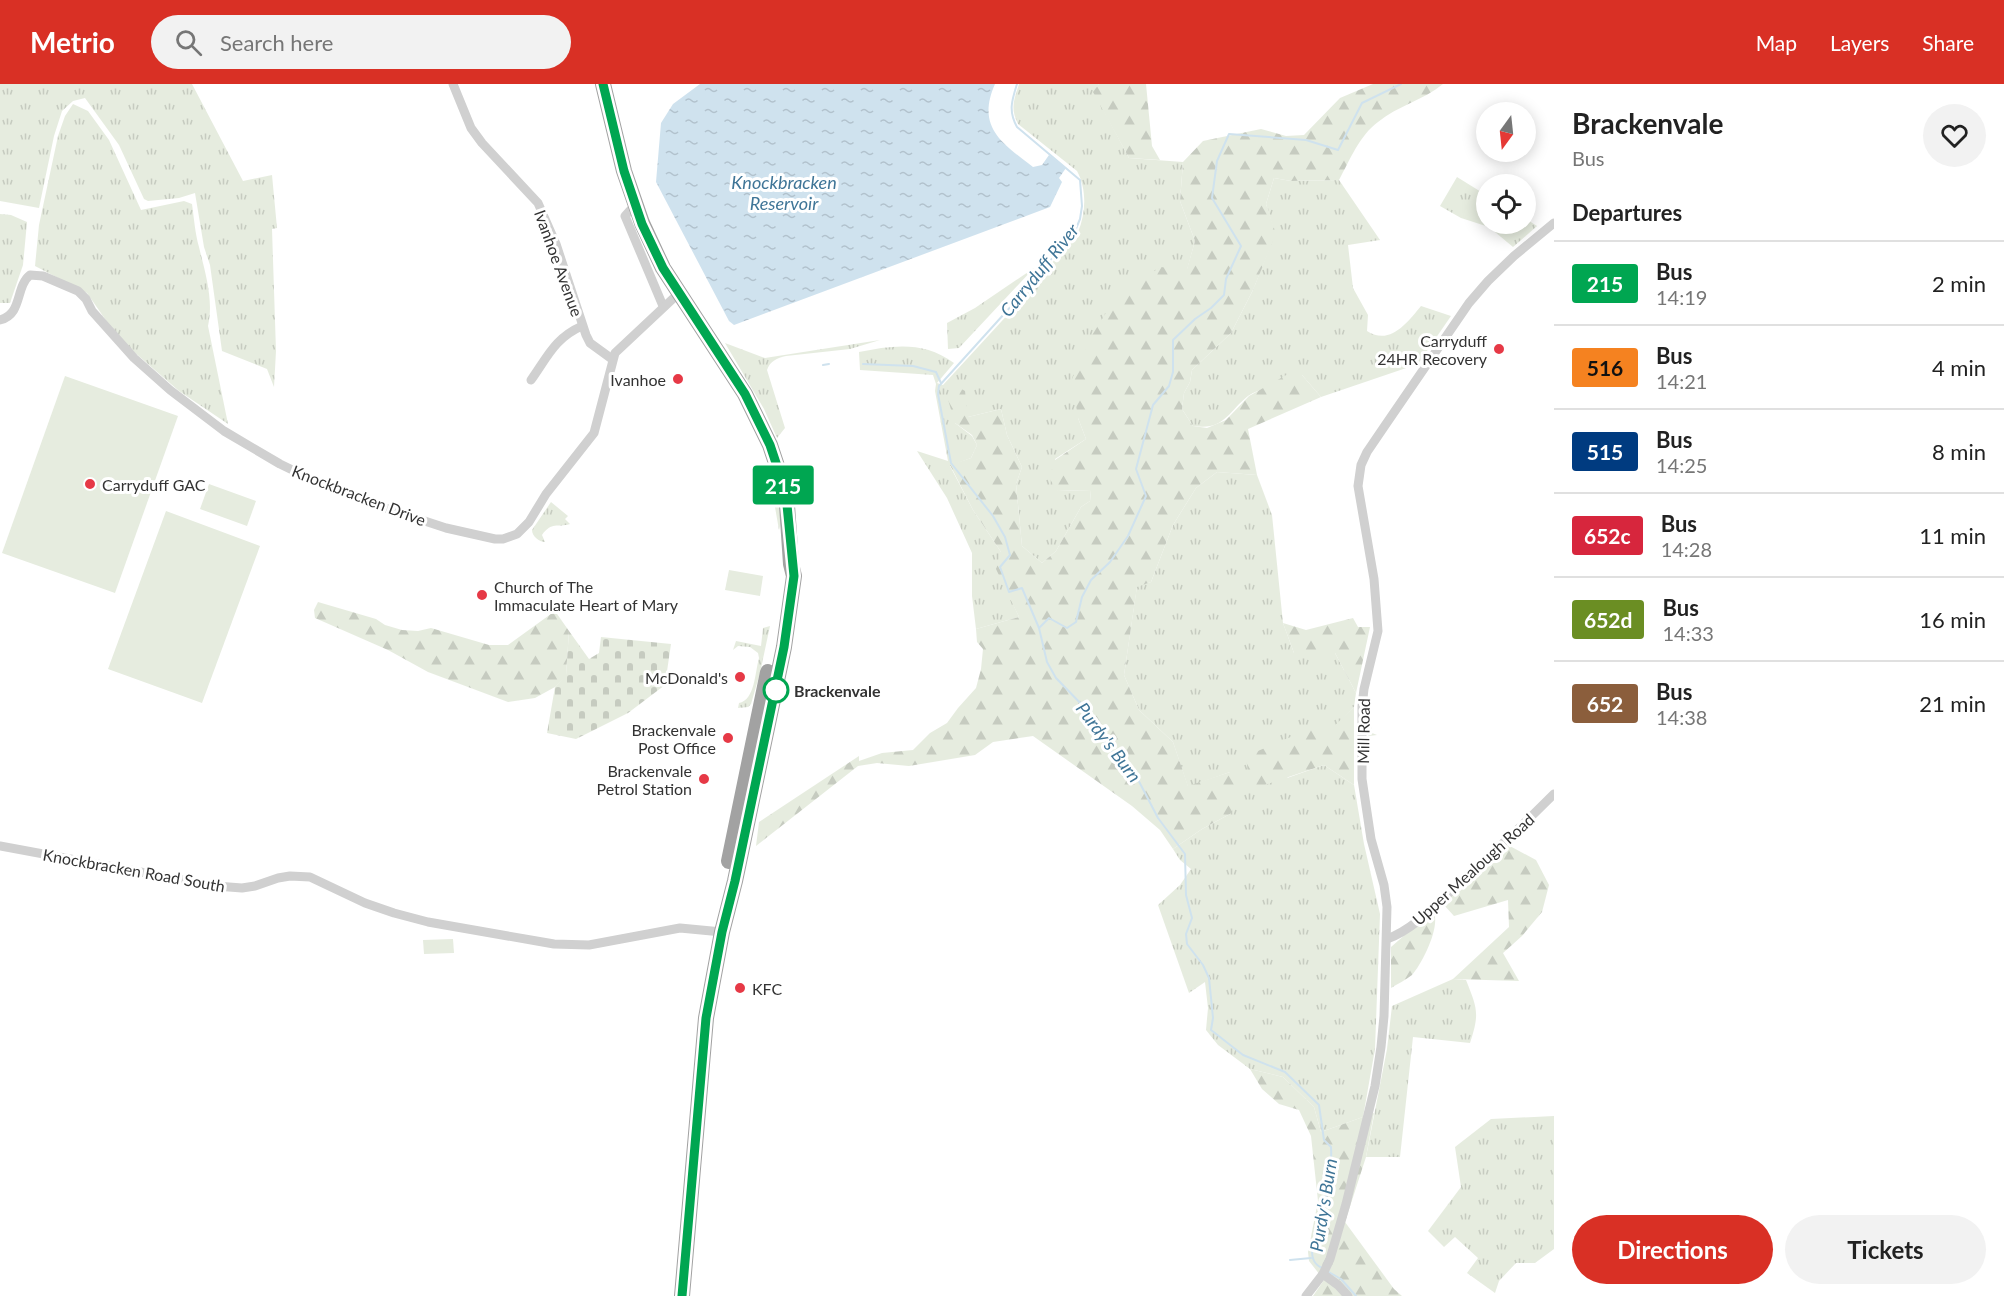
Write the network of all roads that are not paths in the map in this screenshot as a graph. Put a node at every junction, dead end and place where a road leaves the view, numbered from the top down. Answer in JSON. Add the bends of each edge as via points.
{"nodes":[{"id":1,"x":453,"y":84,"type":"edge"},
{"id":2,"x":603,"y":84,"type":"edge"},
{"id":3,"x":635,"y":205,"type":"junction"},
{"id":4,"x":1554,"y":223,"type":"edge"},
{"id":5,"x":679,"y":293,"type":"junction"},
{"id":6,"x":663,"y":306,"type":"junction"},
{"id":7,"x":0,"y":320,"type":"edge"},
{"id":8,"x":582,"y":326,"type":"junction"},
{"id":9,"x":612,"y":358,"type":"junction"},
{"id":10,"x":531,"y":380,"type":"dead end"},
{"id":11,"x":791,"y":564,"type":"junction"},
{"id":12,"x":767,"y":731,"type":"junction"},
{"id":13,"x":1554,"y":794,"type":"edge"},
{"id":14,"x":734,"y":831,"type":"junction"},
{"id":15,"x":0,"y":846,"type":"edge"},
{"id":16,"x":722,"y":932,"type":"junction"},
{"id":17,"x":1387,"y":939,"type":"junction"},
{"id":18,"x":1323,"y":1274,"type":"junction"},
{"id":19,"x":682,"y":1296,"type":"edge"},
{"id":20,"x":1306,"y":1296,"type":"edge"},
{"id":21,"x":1348,"y":1296,"type":"edge"}],
"edges":[{"from":1,"to":8,"type":"street","name":"Ivanhoe Avenue","via":[[471,128],[538,203],[556,244]]},
{"from":2,"to":3,"type":"highway"},
{"from":3,"to":5,"type":"highway","via":[[663,268]]},
{"from":3,"to":6,"type":"street","via":[[625,216]]},
{"from":4,"to":17,"type":"street","name":"Mill Road","via":[[1488,280],[1469,303],[1361,465],[1358,486],[1374,579],[1378,631],[1362,706],[1362,779],[1371,839],[1384,885]]},
{"from":5,"to":6,"type":"street"},
{"from":5,"to":11,"type":"highway","via":[[745,394],[770,445],[787,505]]},
{"from":6,"to":9,"type":"street"},
{"from":7,"to":9,"type":"street","name":"Knockbracken Drive","via":[[11,315],[30,275],[43,276],[78,291],[134,358],[224,431],[319,483],[446,528],[495,539],[523,530],[594,433]]},
{"from":8,"to":9,"type":"street","name":"Ivanhoe Avenue","via":[[590,344]]},
{"from":8,"to":10,"type":"street","name":"Ivanhoe Avenue","via":[[560,339]]},
{"from":11,"to":12,"type":"highway","via":[[793,595]]},
{"from":11,"to":14,"type":"highway"},
{"from":12,"to":14,"type":"highway","via":[[757,752],[741,828]]},
{"from":12,"to":16,"type":"highway"},
{"from":13,"to":17,"type":"street","name":"Upper Mealough Road","via":[[1438,903],[1404,931]]},
{"from":14,"to":16,"type":"highway","via":[[717,918]]},
{"from":15,"to":16,"type":"street","name":"Knockbracken Road South","via":[[223,887],[255,886],[290,876],[310,877],[394,914],[554,944],[589,945],[680,928]]},
{"from":16,"to":19,"type":"highway","via":[[706,1018]]},
{"from":17,"to":18,"type":"street","name":"Mill Road","via":[[1384,1016],[1376,1076],[1358,1158]]},
{"from":18,"to":20,"type":"street","name":"Mill Road"},
{"from":18,"to":21,"type":"street"}]}
